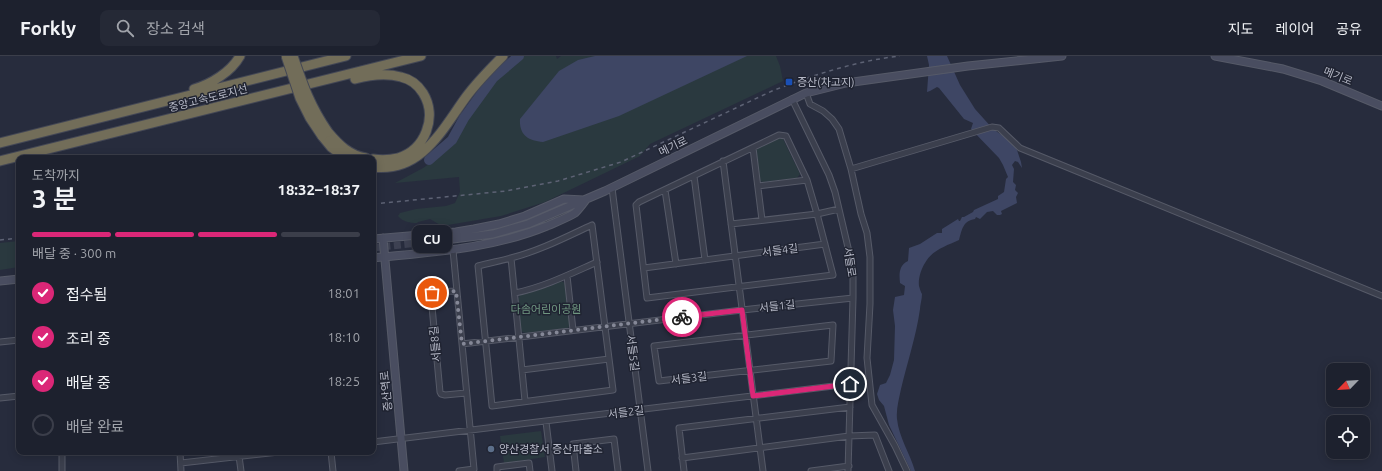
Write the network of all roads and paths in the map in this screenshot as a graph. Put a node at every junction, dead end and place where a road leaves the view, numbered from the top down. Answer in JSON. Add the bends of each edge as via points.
{"nodes":[{"id":1,"x":240,"y":56,"type":"edge"},
{"id":2,"x":286,"y":56,"type":"edge"},
{"id":3,"x":293,"y":56,"type":"edge"},
{"id":4,"x":346,"y":56,"type":"edge"},
{"id":5,"x":422,"y":56,"type":"edge"},
{"id":6,"x":503,"y":56,"type":"edge"},
{"id":7,"x":1062,"y":56,"type":"edge"},
{"id":8,"x":1215,"y":56,"type":"edge"},
{"id":9,"x":806,"y":93,"type":"junction"},
{"id":10,"x":792,"y":99,"type":"junction"},
{"id":11,"x":240,"y":102,"type":"junction"},
{"id":12,"x":1382,"y":106,"type":"edge"},
{"id":13,"x":325,"y":134,"type":"junction"},
{"id":14,"x":0,"y":139,"type":"edge"},
{"id":15,"x":0,"y":143,"type":"edge"},
{"id":16,"x":753,"y":148,"type":"junction"},
{"id":17,"x":24,"y":155,"type":"edge"},
{"id":18,"x":342,"y":155,"type":"edge"},
{"id":19,"x":356,"y":155,"type":"edge"},
{"id":20,"x":16,"y":157,"type":"edge"},
{"id":21,"x":376,"y":159,"type":"edge"},
{"id":22,"x":0,"y":161,"type":"edge"},
{"id":23,"x":723,"y":161,"type":"junction"},
{"id":24,"x":376,"y":167,"type":"edge"},
{"id":25,"x":851,"y":169,"type":"junction"},
{"id":26,"x":694,"y":176,"type":"junction"},
{"id":27,"x":808,"y":180,"type":"junction"},
{"id":28,"x":758,"y":186,"type":"junction"},
{"id":29,"x":612,"y":188,"type":"junction"},
{"id":30,"x":665,"y":190,"type":"junction"},
{"id":31,"x":586,"y":200,"type":"junction"},
{"id":32,"x":839,"y":209,"type":"junction"},
{"id":33,"x":818,"y":214,"type":"junction"},
{"id":34,"x":762,"y":220,"type":"junction"},
{"id":35,"x":731,"y":224,"type":"junction"},
{"id":36,"x":428,"y":234,"type":"junction"},
{"id":37,"x":383,"y":238,"type":"junction"},
{"id":38,"x":376,"y":239,"type":"edge"},
{"id":39,"x":437,"y":241,"type":"tunnel mouth"},
{"id":40,"x":825,"y":244,"type":"junction"},
{"id":41,"x":453,"y":250,"type":"junction"},
{"id":42,"x":432,"y":252,"type":"junction"},
{"id":43,"x":735,"y":256,"type":"junction"},
{"id":44,"x":384,"y":257,"type":"junction"},
{"id":45,"x":376,"y":258,"type":"edge"},
{"id":46,"x":511,"y":258,"type":"junction"},
{"id":47,"x":705,"y":260,"type":"junction"},
{"id":48,"x":597,"y":262,"type":"junction"},
{"id":49,"x":676,"y":264,"type":"junction"},
{"id":50,"x":644,"y":268,"type":"junction"},
{"id":51,"x":567,"y":276,"type":"junction"},
{"id":52,"x":16,"y":279,"type":"edge"},
{"id":53,"x":0,"y":281,"type":"edge"},
{"id":54,"x":740,"y":286,"type":"junction"},
{"id":55,"x":456,"y":291,"type":"junction"},
{"id":56,"x":515,"y":293,"type":"junction"},
{"id":57,"x":1382,"y":296,"type":"edge"},
{"id":58,"x":853,"y":298,"type":"junction"},
{"id":59,"x":742,"y":310,"type":"junction"},
{"id":60,"x":629,"y":324,"type":"junction"},
{"id":61,"x":605,"y":326,"type":"junction"},
{"id":62,"x":573,"y":330,"type":"junction"},
{"id":63,"x":745,"y":335,"type":"junction"},
{"id":64,"x":519,"y":337,"type":"junction"},
{"id":65,"x":16,"y":340,"type":"edge"},
{"id":66,"x":0,"y":342,"type":"edge"},
{"id":67,"x":485,"y":342,"type":"junction"},
{"id":68,"x":462,"y":344,"type":"junction"},
{"id":69,"x":609,"y":359,"type":"junction"},
{"id":70,"x":522,"y":370,"type":"junction"},
{"id":71,"x":750,"y":370,"type":"junction"},
{"id":72,"x":850,"y":384,"type":"junction"},
{"id":73,"x":466,"y":393,"type":"junction"},
{"id":74,"x":16,"y":396,"type":"edge"},
{"id":75,"x":753,"y":396,"type":"junction"},
{"id":76,"x":0,"y":398,"type":"edge"},
{"id":77,"x":525,"y":401,"type":"junction"},
{"id":78,"x":850,"y":407,"type":"junction"},
{"id":79,"x":640,"y":410,"type":"junction"},
{"id":80,"x":756,"y":418,"type":"junction"},
{"id":81,"x":546,"y":422,"type":"junction"},
{"id":82,"x":469,"y":431,"type":"junction"},
{"id":83,"x":849,"y":436,"type":"junction"},
{"id":84,"x":402,"y":439,"type":"junction"},
{"id":85,"x":376,"y":442,"type":"edge"},
{"id":86,"x":760,"y":448,"type":"junction"},
{"id":87,"x":62,"y":455,"type":"edge"},
{"id":88,"x":180,"y":455,"type":"edge"},
{"id":89,"x":249,"y":455,"type":"edge"},
{"id":90,"x":331,"y":455,"type":"edge"},
{"id":91,"x":239,"y":456,"type":"junction"},
{"id":92,"x":682,"y":458,"type":"junction"},
{"id":93,"x":180,"y":462,"type":"junction"},
{"id":94,"x":848,"y":469,"type":"edge"},
{"id":95,"x":474,"y":470,"type":"edge"},
{"id":96,"x":62,"y":471,"type":"edge"},
{"id":97,"x":181,"y":471,"type":"edge"},
{"id":98,"x":241,"y":471,"type":"edge"},
{"id":99,"x":333,"y":471,"type":"edge"},
{"id":100,"x":404,"y":471,"type":"edge"},
{"id":101,"x":459,"y":471,"type":"edge"},
{"id":102,"x":497,"y":471,"type":"edge"},
{"id":103,"x":530,"y":471,"type":"edge"},
{"id":104,"x":552,"y":471,"type":"edge"},
{"id":105,"x":576,"y":471,"type":"edge"},
{"id":106,"x":618,"y":471,"type":"edge"},
{"id":107,"x":648,"y":471,"type":"edge"},
{"id":108,"x":684,"y":471,"type":"edge"},
{"id":109,"x":763,"y":471,"type":"edge"},
{"id":110,"x":811,"y":471,"type":"edge"},
{"id":111,"x":889,"y":471,"type":"edge"},
{"id":112,"x":906,"y":471,"type":"edge"}],
"edges":[{"from":1,"to":14,"type":"highway","via":[[222,75],[204,86]]},
{"from":2,"to":13,"type":"highway","bridge":true,"via":[[310,118]]},
{"from":3,"to":13,"type":"highway","bridge":true},
{"from":4,"to":15,"type":"highway","name":"중앙고속도로지선"},
{"from":5,"to":11,"type":"highway","name":"중앙고속도로지선"},
{"from":6,"to":24,"type":"highway","via":[[484,74],[436,141],[406,163],[387,168]]},
{"from":7,"to":9,"type":"street","name":"메기로","via":[[846,83]]},
{"from":8,"to":12,"type":"street","name":"메기로","via":[[1284,69],[1322,81]]},
{"from":9,"to":10,"type":"street","name":"메기로"},
{"from":9,"to":25,"type":"street","via":[[810,104],[832,119],[839,130]]},
{"from":10,"to":29,"type":"street","name":"메기로"},
{"from":10,"to":32,"type":"street","name":"서들로","via":[[829,175]]},
{"from":11,"to":17,"type":"highway","name":"중앙고속도로지선"},
{"from":11,"to":21,"type":"highway","via":[[253,103],[362,77],[402,77],[420,89],[427,102],[430,113],[428,128],[419,143],[407,154],[391,159]]},
{"from":13,"to":18,"type":"highway","via":[[331,147]]},
{"from":13,"to":19,"type":"highway"},
{"from":16,"to":23,"type":"street"},
{"from":16,"to":27,"type":"street","via":[[779,135],[786,136]]},
{"from":16,"to":28,"type":"street"},
{"from":20,"to":22,"type":"highway","name":"중앙고속도로지선"},
{"from":23,"to":26,"type":"street"},
{"from":23,"to":35,"type":"street"},
{"from":25,"to":57,"type":"street","via":[[998,128],[1020,148]]},
{"from":25,"to":112,"type":"street","via":[[867,233],[870,257],[868,358],[872,405]]},
{"from":26,"to":30,"type":"street"},
{"from":26,"to":47,"type":"street"},
{"from":27,"to":28,"type":"street"},
{"from":27,"to":33,"type":"street"},
{"from":28,"to":34,"type":"street"},
{"from":29,"to":31,"type":"street","name":"메기로"},
{"from":29,"to":60,"type":"street","name":"서들5길"},
{"from":30,"to":49,"type":"street"},
{"from":30,"to":50,"type":"street","via":[[636,205]]},
{"from":31,"to":36,"type":"street","via":[[564,199],[499,224]]},
{"from":31,"to":39,"type":"street","name":"메기로","via":[[528,224],[493,234]]},
{"from":31,"to":41,"type":"street","via":[[575,213],[530,233],[472,248]]},
{"from":32,"to":33,"type":"street"},
{"from":32,"to":58,"type":"street","name":"서들로","via":[[850,256]]},
{"from":33,"to":34,"type":"street"},
{"from":33,"to":40,"type":"street"},
{"from":34,"to":35,"type":"street"},
{"from":35,"to":43,"type":"street"},
{"from":36,"to":37,"type":"street"},
{"from":36,"to":42,"type":"street","via":[[425,244]]},
{"from":37,"to":38,"type":"street"},
{"from":37,"to":44,"type":"street","name":"증산역로"},
{"from":40,"to":43,"type":"street","name":"서들4길"},
{"from":40,"to":54,"type":"street","via":[[833,275]]},
{"from":41,"to":42,"type":"street"},
{"from":41,"to":55,"type":"street"},
{"from":42,"to":44,"type":"street"},
{"from":43,"to":47,"type":"street","name":"서들4길"},
{"from":43,"to":54,"type":"street"},
{"from":44,"to":45,"type":"street"},
{"from":44,"to":84,"type":"street","name":"증산역로"},
{"from":46,"to":48,"type":"street","via":[[550,245],[592,225]]},
{"from":46,"to":56,"type":"street"},
{"from":46,"to":67,"type":"street","via":[[478,266]]},
{"from":47,"to":49,"type":"street","name":"서들4길"},
{"from":48,"to":51,"type":"street"},
{"from":48,"to":61,"type":"street"},
{"from":49,"to":50,"type":"street","name":"서들4길"},
{"from":50,"to":54,"type":"street","via":[[647,298]]},
{"from":51,"to":56,"type":"street","via":[[543,286]]},
{"from":51,"to":62,"type":"street"},
{"from":52,"to":53,"type":"street"},
{"from":54,"to":59,"type":"street"},
{"from":55,"to":68,"type":"street"},
{"from":55,"to":73,"type":"street","name":"서들8길","via":[[433,292],[431,296],[440,392],[444,395]]},
{"from":56,"to":64,"type":"street"},
{"from":58,"to":59,"type":"street","name":"서들1길"},
{"from":58,"to":72,"type":"street","name":"서들로"},
{"from":59,"to":60,"type":"street","name":"서들1길"},
{"from":59,"to":63,"type":"street"},
{"from":60,"to":61,"type":"street","name":"서들1길"},
{"from":60,"to":79,"type":"street","name":"서들5길"},
{"from":61,"to":62,"type":"street","name":"서들1길"},
{"from":61,"to":69,"type":"street"},
{"from":62,"to":64,"type":"street","name":"서들1길"},
{"from":63,"to":71,"type":"street"},
{"from":63,"to":71,"type":"street","name":"서들3길","via":[[833,325],[831,361]]},
{"from":63,"to":71,"type":"street","name":"서들3길","via":[[654,346],[659,381]]},
{"from":64,"to":67,"type":"street","name":"서들1길"},
{"from":64,"to":70,"type":"street"},
{"from":65,"to":66,"type":"street"},
{"from":67,"to":68,"type":"street","name":"서들1길"},
{"from":67,"to":77,"type":"street","via":[[492,406]]},
{"from":68,"to":73,"type":"street"},
{"from":69,"to":70,"type":"street"},
{"from":69,"to":77,"type":"street","via":[[613,390]]},
{"from":70,"to":77,"type":"street"},
{"from":71,"to":75,"type":"street"},
{"from":72,"to":75,"type":"street","name":"서들2길"},
{"from":72,"to":78,"type":"street","name":"서들로"},
{"from":73,"to":82,"type":"street"},
{"from":74,"to":76,"type":"street"},
{"from":75,"to":79,"type":"street","name":"서들2길"},
{"from":75,"to":80,"type":"street"},
{"from":78,"to":80,"type":"street"},
{"from":78,"to":83,"type":"street","name":"서들로"},
{"from":79,"to":81,"type":"street","name":"서들2길"},
{"from":79,"to":107,"type":"street","name":"서들5길"},
{"from":80,"to":86,"type":"street"},
{"from":80,"to":92,"type":"street","via":[[678,428]]},
{"from":81,"to":82,"type":"street","name":"서들2길"},
{"from":81,"to":104,"type":"street"},
{"from":82,"to":84,"type":"street","name":"서들2길"},
{"from":82,"to":95,"type":"street"},
{"from":83,"to":86,"type":"street"},
{"from":83,"to":94,"type":"street","name":"서들로"},
{"from":83,"to":111,"type":"street","via":[[875,435]]},
{"from":84,"to":85,"type":"street","name":"서들2길"},
{"from":84,"to":100,"type":"street","name":"증산역로"},
{"from":86,"to":92,"type":"street"},
{"from":86,"to":109,"type":"street"},
{"from":87,"to":96,"type":"street"},
{"from":88,"to":93,"type":"street"},
{"from":89,"to":91,"type":"street"},
{"from":90,"to":99,"type":"street"},
{"from":91,"to":93,"type":"street"},
{"from":91,"to":98,"type":"street"},
{"from":92,"to":108,"type":"street"},
{"from":93,"to":97,"type":"street"},
{"from":94,"to":110,"type":"street"},
{"from":95,"to":101,"type":"street"},
{"from":102,"to":103,"type":"street","via":[[496,467],[529,463]]},
{"from":105,"to":106,"type":"street","via":[[573,444],[614,439]]}]}
